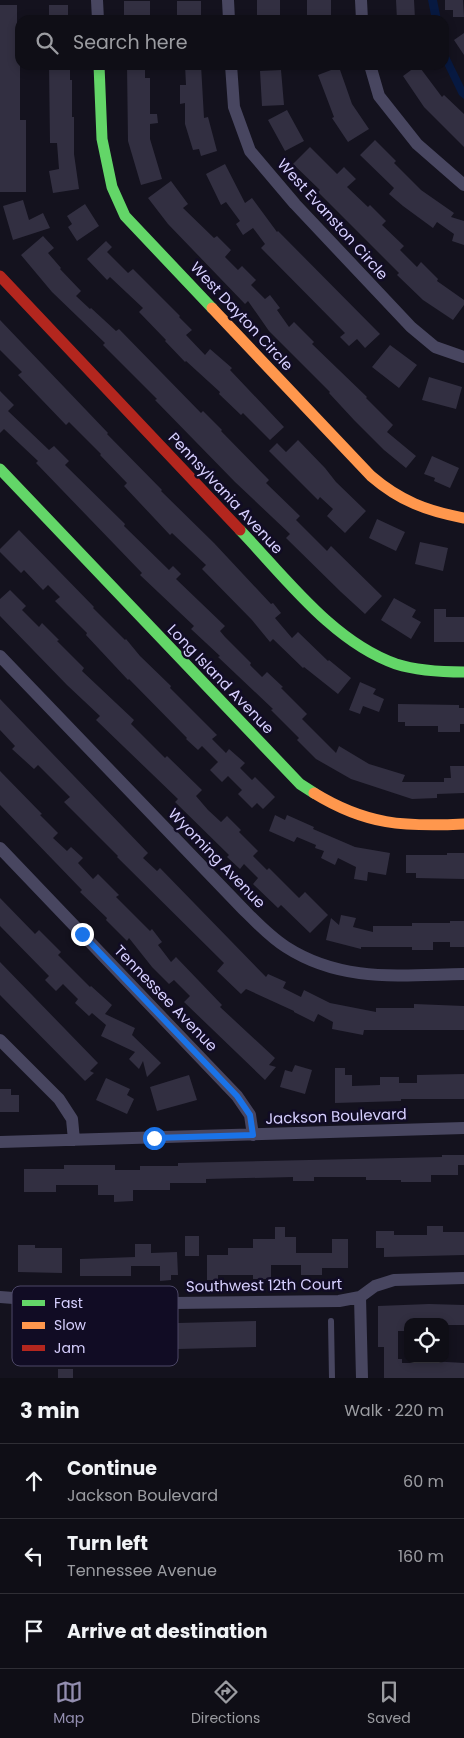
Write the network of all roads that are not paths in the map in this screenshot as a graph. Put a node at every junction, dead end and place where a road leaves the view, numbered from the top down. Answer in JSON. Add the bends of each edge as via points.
{"nodes":[{"id":1,"x":97,"y":0,"type":"edge"},
{"id":2,"x":228,"y":0,"type":"edge"},
{"id":3,"x":361,"y":0,"type":"edge"},
{"id":4,"x":98,"y":15,"type":"edge"},
{"id":5,"x":229,"y":15,"type":"edge"},
{"id":6,"x":362,"y":15,"type":"edge"},
{"id":7,"x":99,"y":70,"type":"edge"},
{"id":8,"x":231,"y":70,"type":"edge"},
{"id":9,"x":371,"y":70,"type":"edge"},
{"id":10,"x":464,"y":185,"type":"edge"},
{"id":11,"x":0,"y":276,"type":"edge"},
{"id":12,"x":464,"y":357,"type":"edge"},
{"id":13,"x":0,"y":469,"type":"edge"},
{"id":14,"x":464,"y":518,"type":"edge"},
{"id":15,"x":0,"y":656,"type":"edge"},
{"id":16,"x":464,"y":672,"type":"edge"},
{"id":17,"x":464,"y":824,"type":"edge"},
{"id":18,"x":0,"y":848,"type":"edge"},
{"id":19,"x":464,"y":974,"type":"edge"},
{"id":20,"x":0,"y":1040,"type":"edge"},
{"id":21,"x":464,"y":1128,"type":"edge"},
{"id":22,"x":253,"y":1135,"type":"junction"},
{"id":23,"x":74,"y":1140,"type":"junction"},
{"id":24,"x":0,"y":1142,"type":"edge"},
{"id":25,"x":464,"y":1278,"type":"edge"},
{"id":26,"x":360,"y":1297,"type":"junction"},
{"id":27,"x":178,"y":1303,"type":"edge"},
{"id":28,"x":331,"y":1320,"type":"dead end"},
{"id":29,"x":332,"y":1378,"type":"edge"},
{"id":30,"x":362,"y":1378,"type":"edge"}],
"edges":[{"from":1,"to":4,"type":"street"},
{"from":2,"to":5,"type":"street"},
{"from":3,"to":6,"type":"street"},
{"from":7,"to":14,"type":"street","name":"West Dayton Circle","via":[[102,139],[112,187],[125,216],[371,476],[392,494],[441,514]]},
{"from":8,"to":12,"type":"street","name":"West Evanston Circle","via":[[234,107],[250,151],[295,204],[411,327],[435,347]]},
{"from":9,"to":10,"type":"street","via":[[379,96],[416,144]]},
{"from":11,"to":16,"type":"street","name":"Pennsylvania Avenue","via":[[334,627],[380,658],[408,668]]},
{"from":13,"to":17,"type":"street","name":"Long Island Avenue","via":[[300,784],[324,801],[371,820],[396,824]]},
{"from":15,"to":19,"type":"street","name":"Wyoming Avenue","via":[[243,909],[284,946],[307,960],[352,973],[381,976]]},
{"from":18,"to":22,"type":"street","name":"Tennessee Avenue","via":[[237,1096],[250,1115]]},
{"from":20,"to":23,"type":"street","via":[[59,1099],[72,1119]]},
{"from":21,"to":22,"type":"street","name":"Jackson Boulevard"},
{"from":22,"to":23,"type":"street","name":"Jackson Boulevard"},
{"from":23,"to":24,"type":"street","name":"Jackson Boulevard"},
{"from":25,"to":26,"type":"street","name":"Southwest 12th Court","via":[[394,1280],[375,1286]]},
{"from":26,"to":27,"type":"street","name":"Southwest 12th Court","via":[[340,1301]]},
{"from":26,"to":30,"type":"street"},
{"from":28,"to":29,"type":"lane"}]}
